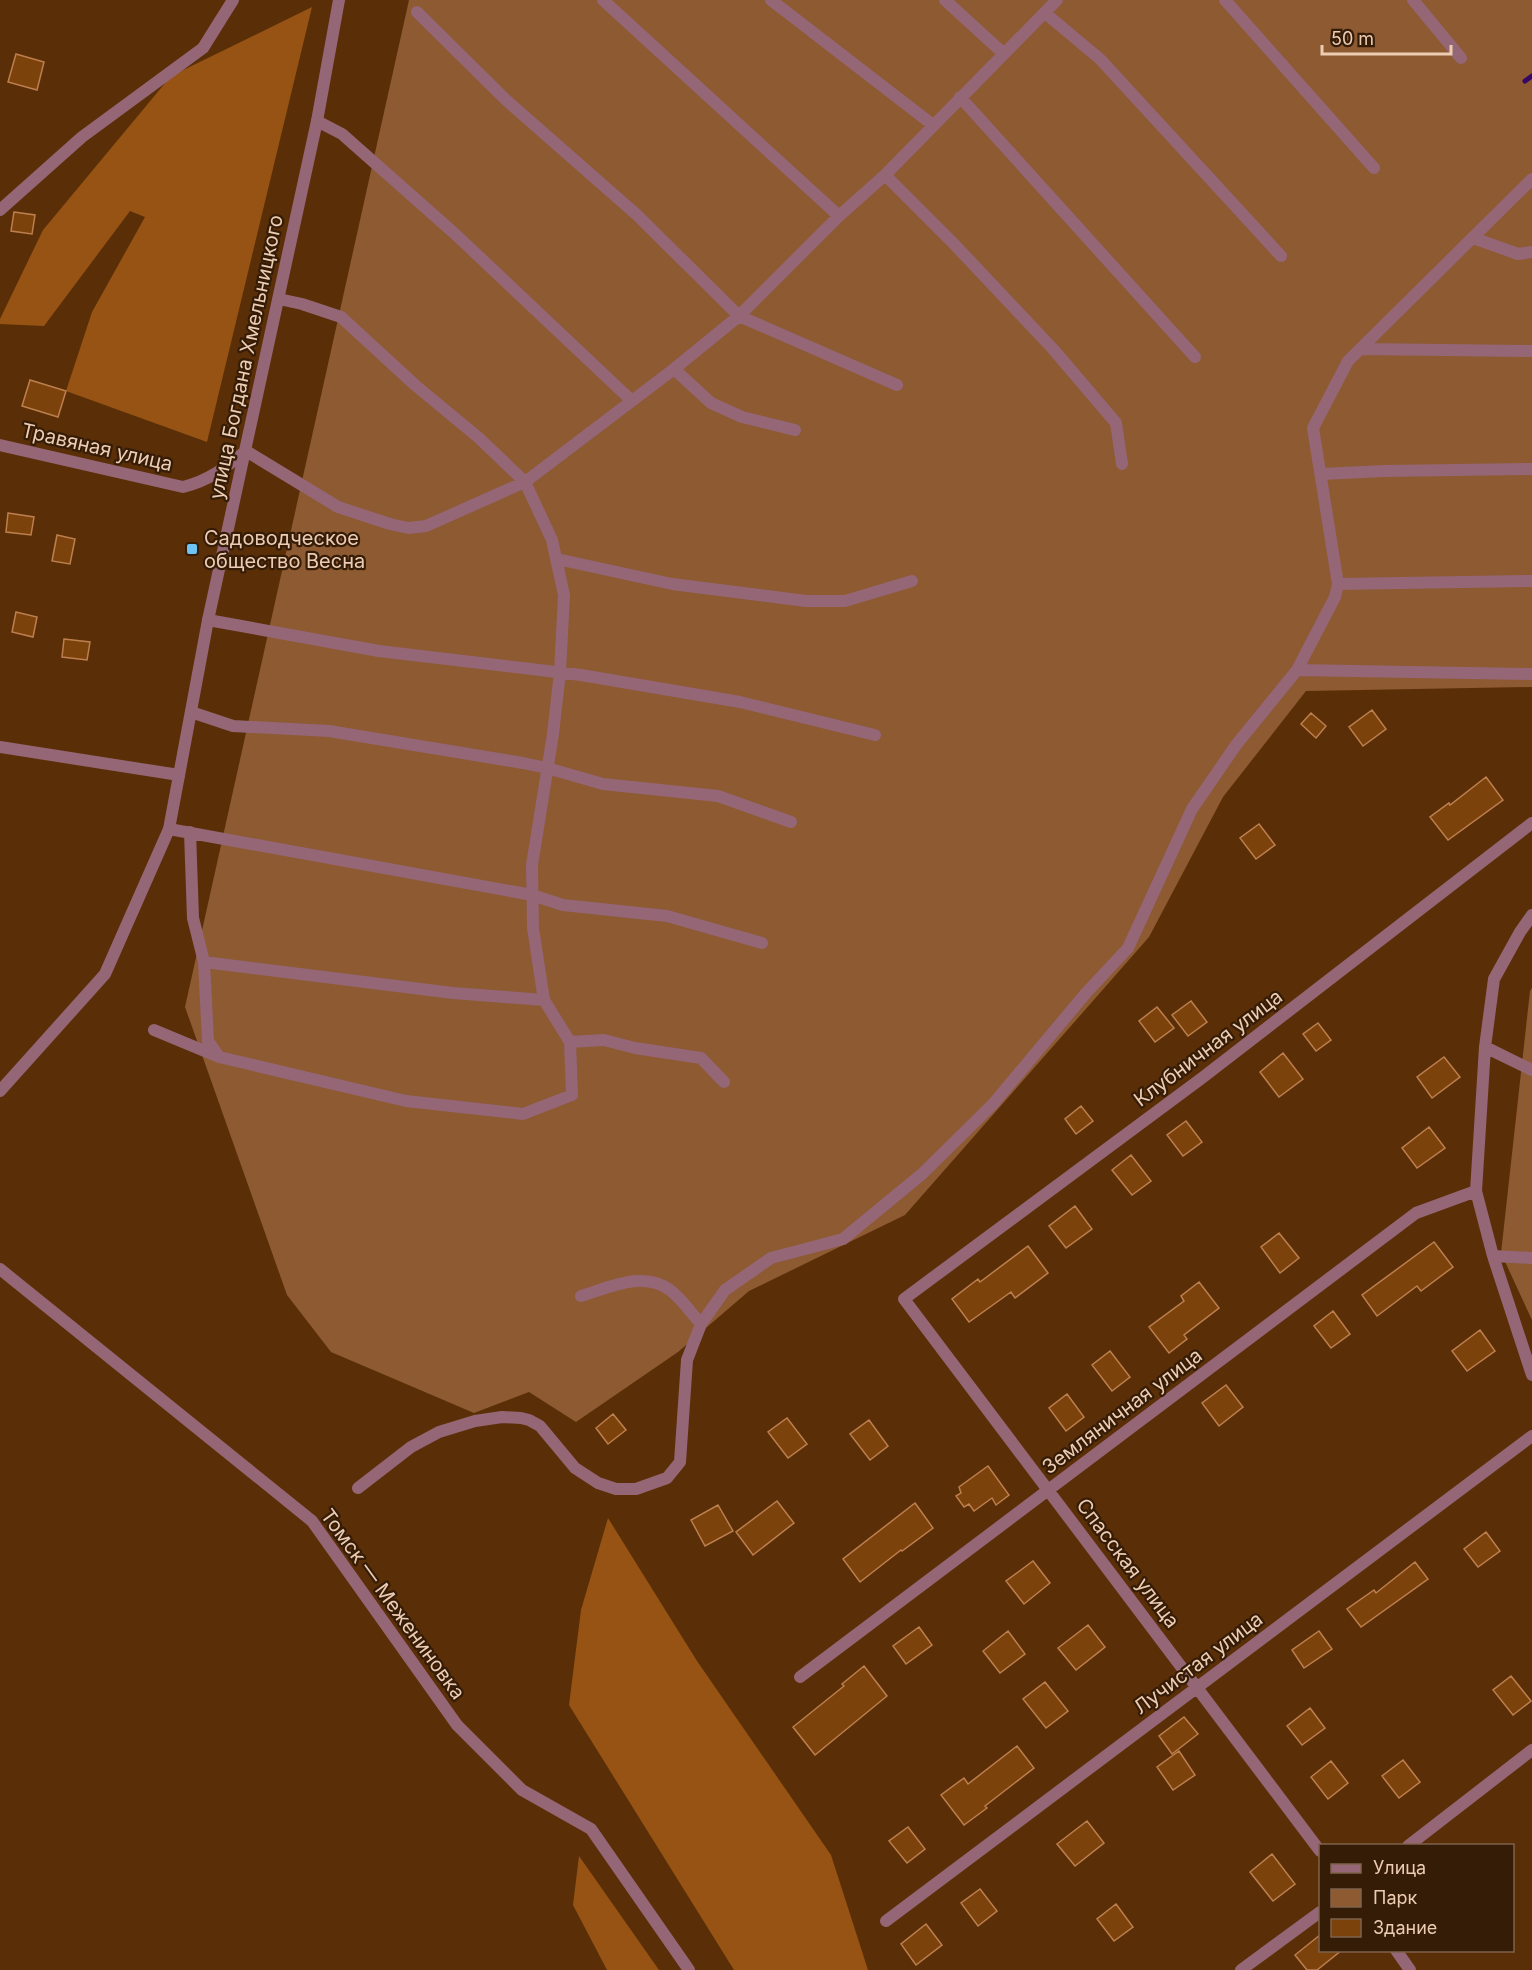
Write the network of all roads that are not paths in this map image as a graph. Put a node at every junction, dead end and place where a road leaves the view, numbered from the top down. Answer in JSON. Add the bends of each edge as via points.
{"nodes":[{"id":1,"x":233,"y":0,"type":"edge"},
{"id":2,"x":339,"y":0,"type":"edge"},
{"id":3,"x":603,"y":0,"type":"edge"},
{"id":4,"x":771,"y":0,"type":"edge"},
{"id":5,"x":945,"y":0,"type":"edge"},
{"id":6,"x":1057,"y":0,"type":"edge"},
{"id":7,"x":1225,"y":0,"type":"edge"},
{"id":8,"x":1413,"y":0,"type":"edge"},
{"id":9,"x":417,"y":12,"type":"dead end"},
{"id":10,"x":1045,"y":13,"type":"junction"},
{"id":11,"x":1004,"y":54,"type":"junction"},
{"id":12,"x":1461,"y":58,"type":"dead end"},
{"id":13,"x":960,"y":97,"type":"junction"},
{"id":14,"x":317,"y":121,"type":"junction"},
{"id":15,"x":933,"y":124,"type":"junction"},
{"id":16,"x":1374,"y":168,"type":"dead end"},
{"id":17,"x":885,"y":175,"type":"junction"},
{"id":18,"x":1532,"y":178,"type":"edge"},
{"id":19,"x":0,"y":210,"type":"edge"},
{"id":20,"x":839,"y":216,"type":"junction"},
{"id":21,"x":1473,"y":238,"type":"junction"},
{"id":22,"x":1532,"y":252,"type":"edge"},
{"id":23,"x":1281,"y":256,"type":"dead end"},
{"id":24,"x":279,"y":299,"type":"junction"},
{"id":25,"x":739,"y":316,"type":"junction"},
{"id":26,"x":1361,"y":349,"type":"junction"},
{"id":27,"x":1532,"y":351,"type":"edge"},
{"id":28,"x":1195,"y":357,"type":"dead end"},
{"id":29,"x":674,"y":369,"type":"junction"},
{"id":30,"x":897,"y":385,"type":"dead end"},
{"id":31,"x":632,"y":401,"type":"junction"},
{"id":32,"x":795,"y":430,"type":"dead end"},
{"id":33,"x":0,"y":445,"type":"edge"},
{"id":34,"x":246,"y":451,"type":"junction"},
{"id":35,"x":1122,"y":464,"type":"dead end"},
{"id":36,"x":1532,"y":469,"type":"edge"},
{"id":37,"x":1321,"y":474,"type":"junction"},
{"id":38,"x":525,"y":482,"type":"junction"},
{"id":39,"x":557,"y":559,"type":"junction"},
{"id":40,"x":912,"y":581,"type":"dead end"},
{"id":41,"x":1532,"y":581,"type":"edge"},
{"id":42,"x":1338,"y":584,"type":"junction"},
{"id":43,"x":208,"y":620,"type":"junction"},
{"id":44,"x":1297,"y":670,"type":"junction"},
{"id":45,"x":560,"y":672,"type":"junction"},
{"id":46,"x":1532,"y":674,"type":"edge"},
{"id":47,"x":191,"y":712,"type":"junction"},
{"id":48,"x":875,"y":735,"type":"dead end"},
{"id":49,"x":0,"y":747,"type":"edge"},
{"id":50,"x":547,"y":768,"type":"junction"},
{"id":51,"x":179,"y":776,"type":"junction"},
{"id":52,"x":791,"y":822,"type":"dead end"},
{"id":53,"x":1532,"y":823,"type":"edge"},
{"id":54,"x":169,"y":829,"type":"junction"},
{"id":55,"x":190,"y":832,"type":"junction"},
{"id":56,"x":532,"y":895,"type":"junction"},
{"id":57,"x":1532,"y":915,"type":"edge"},
{"id":58,"x":762,"y":944,"type":"dead end"},
{"id":59,"x":204,"y":962,"type":"junction"},
{"id":60,"x":544,"y":1000,"type":"junction"},
{"id":61,"x":154,"y":1030,"type":"dead end"},
{"id":62,"x":570,"y":1042,"type":"junction"},
{"id":63,"x":1485,"y":1047,"type":"junction"},
{"id":64,"x":219,"y":1057,"type":"junction"},
{"id":65,"x":1532,"y":1070,"type":"edge"},
{"id":66,"x":724,"y":1082,"type":"dead end"},
{"id":67,"x":0,"y":1091,"type":"edge"},
{"id":68,"x":1476,"y":1191,"type":"junction"},
{"id":69,"x":1493,"y":1256,"type":"junction"},
{"id":70,"x":1532,"y":1258,"type":"edge"},
{"id":71,"x":0,"y":1269,"type":"edge"},
{"id":72,"x":581,"y":1296,"type":"dead end"},
{"id":73,"x":904,"y":1299,"type":"joint"},
{"id":74,"x":701,"y":1324,"type":"junction"},
{"id":75,"x":1532,"y":1375,"type":"edge"},
{"id":76,"x":1532,"y":1436,"type":"edge"},
{"id":77,"x":358,"y":1488,"type":"dead end"},
{"id":78,"x":1048,"y":1491,"type":"junction"},
{"id":79,"x":800,"y":1677,"type":"dead end"},
{"id":80,"x":1197,"y":1688,"type":"junction"},
{"id":81,"x":1532,"y":1750,"type":"edge"},
{"id":82,"x":1409,"y":1844,"type":"edge"},
{"id":83,"x":1319,"y":1850,"type":"edge"},
{"id":84,"x":1319,"y":1913,"type":"edge"},
{"id":85,"x":886,"y":1921,"type":"dead end"},
{"id":86,"x":1397,"y":1952,"type":"edge"},
{"id":87,"x":689,"y":1970,"type":"edge"},
{"id":88,"x":1241,"y":1970,"type":"edge"},
{"id":89,"x":1410,"y":1970,"type":"edge"}],
"edges":[{"from":1,"to":19,"type":"street","via":[[204,48],[82,137]]},
{"from":2,"to":14,"type":"street","name":"улица Богдана Хмельницкого"},
{"from":3,"to":20,"type":"street"},
{"from":4,"to":15,"type":"street"},
{"from":5,"to":11,"type":"street"},
{"from":6,"to":10,"type":"street"},
{"from":7,"to":16,"type":"street"},
{"from":8,"to":12,"type":"street"},
{"from":9,"to":25,"type":"street","via":[[506,100],[637,215]]},
{"from":10,"to":11,"type":"street"},
{"from":10,"to":23,"type":"street","via":[[1100,59]]},
{"from":11,"to":13,"type":"street"},
{"from":13,"to":15,"type":"street"},
{"from":13,"to":28,"type":"street"},
{"from":14,"to":24,"type":"street","name":"улица Богдана Хмельницкого"},
{"from":14,"to":31,"type":"street","via":[[342,134],[446,225]]},
{"from":15,"to":17,"type":"street"},
{"from":17,"to":20,"type":"street"},
{"from":17,"to":35,"type":"street","via":[[1053,349],[1116,423]]},
{"from":18,"to":21,"type":"street"},
{"from":20,"to":25,"type":"street"},
{"from":21,"to":22,"type":"street","via":[[1518,254]]},
{"from":21,"to":26,"type":"street"},
{"from":24,"to":34,"type":"street","name":"улица Богдана Хмельницкого"},
{"from":24,"to":38,"type":"street","via":[[342,317]]},
{"from":25,"to":29,"type":"street"},
{"from":25,"to":30,"type":"street"},
{"from":26,"to":27,"type":"street"},
{"from":26,"to":37,"type":"street","via":[[1348,361],[1313,428]]},
{"from":29,"to":31,"type":"street"},
{"from":29,"to":32,"type":"street","via":[[711,404],[742,417]]},
{"from":31,"to":38,"type":"street"},
{"from":33,"to":34,"type":"street","name":"Травяная улица","via":[[183,487],[216,474]]},
{"from":34,"to":38,"type":"street","via":[[338,507],[408,528],[426,526]]},
{"from":34,"to":43,"type":"street","name":"улица Богдана Хмельницкого"},
{"from":36,"to":37,"type":"street"},
{"from":37,"to":42,"type":"street"},
{"from":38,"to":39,"type":"street"},
{"from":39,"to":40,"type":"street","via":[[672,584],[806,601],[845,601]]},
{"from":39,"to":45,"type":"street","via":[[564,595]]},
{"from":41,"to":42,"type":"street"},
{"from":42,"to":44,"type":"street"},
{"from":43,"to":45,"type":"street","via":[[379,651]]},
{"from":43,"to":47,"type":"street","name":"улица Богдана Хмельницкого"},
{"from":44,"to":46,"type":"street"},
{"from":44,"to":74,"type":"street","via":[[1236,745],[1192,809],[1128,948],[993,1104],[921,1174],[843,1239],[771,1258],[725,1290]]},
{"from":45,"to":48,"type":"street","via":[[740,702]]},
{"from":45,"to":50,"type":"street"},
{"from":47,"to":50,"type":"street","via":[[232,726],[329,731]]},
{"from":47,"to":51,"type":"street","name":"улица Богдана Хмельницкого"},
{"from":49,"to":51,"type":"street"},
{"from":50,"to":52,"type":"street","via":[[603,784],[718,796]]},
{"from":50,"to":56,"type":"street","via":[[532,865]]},
{"from":51,"to":54,"type":"street","name":"улица Богдана Хмельницкого"},
{"from":53,"to":73,"type":"street","name":"Клубничная улица","via":[[1202,1078]]},
{"from":54,"to":55,"type":"street"},
{"from":54,"to":67,"type":"street","via":[[105,974]]},
{"from":55,"to":56,"type":"street"},
{"from":55,"to":59,"type":"street","via":[[193,918]]},
{"from":56,"to":58,"type":"street","via":[[562,905],[667,916]]},
{"from":56,"to":60,"type":"street"},
{"from":57,"to":63,"type":"street","via":[[1494,979]]},
{"from":59,"to":60,"type":"street","via":[[453,993]]},
{"from":59,"to":64,"type":"street","via":[[208,1041]]},
{"from":60,"to":62,"type":"street"},
{"from":61,"to":64,"type":"street"},
{"from":62,"to":64,"type":"street","via":[[572,1095],[523,1114],[406,1101]]},
{"from":62,"to":66,"type":"street","via":[[604,1040],[701,1058]]},
{"from":63,"to":65,"type":"street"},
{"from":63,"to":68,"type":"street"},
{"from":68,"to":69,"type":"street"},
{"from":68,"to":78,"type":"street","name":"Земляничная улица","via":[[1416,1213]]},
{"from":69,"to":70,"type":"street"},
{"from":69,"to":75,"type":"street"},
{"from":71,"to":87,"type":"street","name":"Томск — Межениновка","via":[[312,1521],[457,1725],[522,1790],[591,1829]]},
{"from":72,"to":74,"type":"street","via":[[648,1280],[669,1288]]},
{"from":73,"to":78,"type":"street","name":"Спасская улица"},
{"from":74,"to":77,"type":"street","via":[[687,1360],[680,1462],[666,1478],[636,1489],[616,1489],[598,1483],[575,1468],[540,1426],[521,1418],[502,1417],[475,1420],[439,1432],[411,1447]]},
{"from":76,"to":80,"type":"street","name":"Лучистая улица"},
{"from":78,"to":79,"type":"street","name":"Земляничная улица"},
{"from":78,"to":80,"type":"street","name":"Спасская улица"},
{"from":80,"to":83,"type":"street","name":"Спасская улица"},
{"from":80,"to":85,"type":"street","name":"Лучистая улица"},
{"from":81,"to":82,"type":"street"},
{"from":84,"to":88,"type":"street"},
{"from":86,"to":89,"type":"street"}]}
